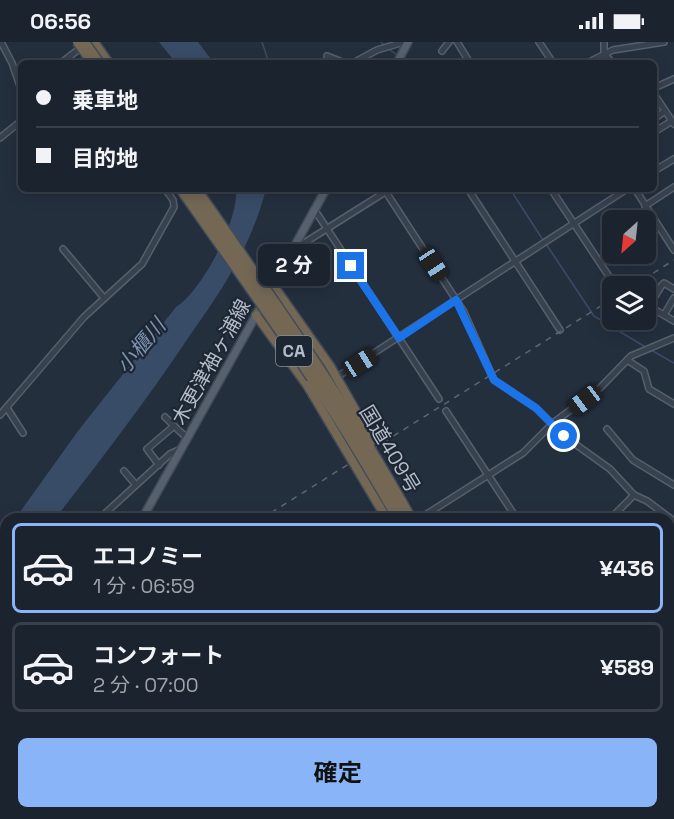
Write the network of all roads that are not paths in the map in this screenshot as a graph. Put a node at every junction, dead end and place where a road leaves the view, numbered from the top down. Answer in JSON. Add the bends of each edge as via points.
{"nodes":[{"id":1,"x":1,"y":42,"type":"edge"},
{"id":2,"x":77,"y":42,"type":"edge"},
{"id":3,"x":85,"y":42,"type":"edge"},
{"id":4,"x":90,"y":42,"type":"edge"},
{"id":5,"x":94,"y":42,"type":"edge"},
{"id":6,"x":406,"y":42,"type":"edge"},
{"id":7,"x":448,"y":42,"type":"edge"},
{"id":8,"x":457,"y":42,"type":"edge"},
{"id":9,"x":539,"y":42,"type":"edge"},
{"id":10,"x":604,"y":42,"type":"edge"},
{"id":11,"x":664,"y":42,"type":"edge"},
{"id":12,"x":442,"y":51,"type":"dead end"},
{"id":13,"x":604,"y":54,"type":"junction"},
{"id":14,"x":327,"y":56,"type":"dead end"},
{"id":15,"x":66,"y":60,"type":"edge"},
{"id":16,"x":90,"y":60,"type":"edge"},
{"id":17,"x":98,"y":60,"type":"edge"},
{"id":18,"x":107,"y":60,"type":"edge"},
{"id":19,"x":337,"y":60,"type":"edge"},
{"id":20,"x":358,"y":60,"type":"edge"},
{"id":21,"x":398,"y":60,"type":"edge"},
{"id":22,"x":468,"y":60,"type":"edge"},
{"id":23,"x":551,"y":60,"type":"edge"},
{"id":24,"x":593,"y":60,"type":"edge"},
{"id":25,"x":610,"y":60,"type":"edge"},
{"id":26,"x":18,"y":80,"type":"edge"},
{"id":27,"x":674,"y":80,"type":"edge"},
{"id":28,"x":657,"y":87,"type":"edge"},
{"id":29,"x":657,"y":98,"type":"edge"},
{"id":30,"x":666,"y":111,"type":"junction"},
{"id":31,"x":657,"y":117,"type":"edge"},
{"id":32,"x":673,"y":120,"type":"edge"},
{"id":33,"x":18,"y":123,"type":"edge"},
{"id":34,"x":657,"y":130,"type":"edge"},
{"id":35,"x":0,"y":138,"type":"edge"},
{"id":36,"x":674,"y":159,"type":"edge"},
{"id":37,"x":657,"y":169,"type":"edge"},
{"id":38,"x":674,"y":187,"type":"edge"},
{"id":39,"x":167,"y":192,"type":"edge"},
{"id":40,"x":182,"y":192,"type":"edge"},
{"id":41,"x":190,"y":192,"type":"edge"},
{"id":42,"x":199,"y":192,"type":"edge"},
{"id":43,"x":324,"y":192,"type":"edge"},
{"id":44,"x":384,"y":192,"type":"edge"},
{"id":45,"x":388,"y":192,"type":"edge"},
{"id":46,"x":470,"y":192,"type":"edge"},
{"id":47,"x":553,"y":192,"type":"edge"},
{"id":48,"x":622,"y":192,"type":"edge"},
{"id":49,"x":637,"y":192,"type":"edge"},
{"id":50,"x":645,"y":206,"type":"junction"},
{"id":51,"x":314,"y":209,"type":"junction"},
{"id":52,"x":574,"y":223,"type":"junction"},
{"id":53,"x":326,"y":230,"type":"junction"},
{"id":54,"x":63,"y":249,"type":"dead end"},
{"id":55,"x":674,"y":250,"type":"edge"},
{"id":56,"x":292,"y":251,"type":"junction"},
{"id":57,"x":515,"y":261,"type":"junction"},
{"id":58,"x":609,"y":276,"type":"edge"},
{"id":59,"x":273,"y":285,"type":"junction"},
{"id":60,"x":674,"y":289,"type":"edge"},
{"id":61,"x":656,"y":293,"type":"edge"},
{"id":62,"x":104,"y":298,"type":"junction"},
{"id":63,"x":674,"y":298,"type":"edge"},
{"id":64,"x":456,"y":300,"type":"junction"},
{"id":65,"x":656,"y":310,"type":"edge"},
{"id":66,"x":256,"y":315,"type":"junction"},
{"id":67,"x":664,"y":315,"type":"junction"},
{"id":68,"x":674,"y":321,"type":"edge"},
{"id":69,"x":560,"y":330,"type":"dead end"},
{"id":70,"x":399,"y":338,"type":"junction"},
{"id":71,"x":674,"y":338,"type":"edge"},
{"id":72,"x":627,"y":360,"type":"junction"},
{"id":73,"x":340,"y":375,"type":"dead end"},
{"id":74,"x":439,"y":399,"type":"dead end"},
{"id":75,"x":674,"y":404,"type":"edge"},
{"id":76,"x":7,"y":408,"type":"junction"},
{"id":77,"x":446,"y":411,"type":"dead end"},
{"id":78,"x":0,"y":415,"type":"edge"},
{"id":79,"x":165,"y":417,"type":"dead end"},
{"id":80,"x":554,"y":423,"type":"junction"},
{"id":81,"x":174,"y":426,"type":"junction"},
{"id":82,"x":607,"y":429,"type":"dead end"},
{"id":83,"x":23,"y":433,"type":"dead end"},
{"id":84,"x":187,"y":438,"type":"junction"},
{"id":85,"x":181,"y":449,"type":"junction"},
{"id":86,"x":159,"y":465,"type":"junction"},
{"id":87,"x":124,"y":471,"type":"dead end"},
{"id":88,"x":488,"y":475,"type":"junction"},
{"id":89,"x":136,"y":485,"type":"junction"},
{"id":90,"x":674,"y":485,"type":"edge"},
{"id":91,"x":634,"y":495,"type":"junction"},
{"id":92,"x":106,"y":513,"type":"edge"},
{"id":93,"x":145,"y":513,"type":"edge"},
{"id":94,"x":383,"y":513,"type":"edge"},
{"id":95,"x":394,"y":513,"type":"edge"},
{"id":96,"x":402,"y":513,"type":"edge"},
{"id":97,"x":410,"y":513,"type":"edge"},
{"id":98,"x":411,"y":513,"type":"edge"},
{"id":99,"x":434,"y":513,"type":"edge"},
{"id":100,"x":513,"y":513,"type":"edge"},
{"id":101,"x":616,"y":513,"type":"edge"},
{"id":102,"x":663,"y":513,"type":"edge"}],
"edges":[{"from":1,"to":26,"type":"street"},
{"from":2,"to":16,"type":"highway","bridge":true},
{"from":3,"to":17,"type":"highway","bridge":true},
{"from":4,"to":15,"type":"street"},
{"from":5,"to":18,"type":"highway"},
{"from":6,"to":20,"type":"street"},
{"from":6,"to":21,"type":"main road"},
{"from":7,"to":12,"type":"street"},
{"from":8,"to":22,"type":"street"},
{"from":9,"to":23,"type":"street"},
{"from":10,"to":13,"type":"street"},
{"from":11,"to":13,"type":"street"},
{"from":13,"to":24,"type":"street"},
{"from":13,"to":25,"type":"street"},
{"from":14,"to":19,"type":"street"},
{"from":27,"to":28,"type":"street"},
{"from":29,"to":30,"type":"street"},
{"from":30,"to":31,"type":"street"},
{"from":30,"to":32,"type":"street"},
{"from":32,"to":34,"type":"street"},
{"from":33,"to":35,"type":"street"},
{"from":36,"to":37,"type":"street"},
{"from":38,"to":50,"type":"street"},
{"from":39,"to":62,"type":"street","via":[[174,207],[152,249],[142,264]]},
{"from":40,"to":95,"type":"highway","number":"CA","bridge":true,"via":[[304,367]]},
{"from":41,"to":96,"type":"highway","number":"CA","bridge":true,"via":[[304,354]]},
{"from":42,"to":97,"type":"highway","name":"国道409号","bridge":true,"via":[[314,358]]},
{"from":43,"to":51,"type":"main road","name":"木更津袖ヶ浦線"},
{"from":44,"to":53,"type":"street"},
{"from":45,"to":64,"type":"street"},
{"from":46,"to":57,"type":"street"},
{"from":47,"to":52,"type":"street"},
{"from":48,"to":52,"type":"street"},
{"from":49,"to":50,"type":"street"},
{"from":50,"to":55,"type":"street"},
{"from":51,"to":53,"type":"street"},
{"from":51,"to":56,"type":"main road","name":"木更津袖ヶ浦線"},
{"from":52,"to":57,"type":"street"},
{"from":52,"to":58,"type":"street"},
{"from":53,"to":56,"type":"street"},
{"from":53,"to":70,"type":"street"},
{"from":54,"to":62,"type":"street"},
{"from":56,"to":59,"type":"main road","name":"木更津袖ヶ浦線"},
{"from":57,"to":64,"type":"street"},
{"from":57,"to":69,"type":"street"},
{"from":59,"to":66,"type":"main road","name":"木更津袖ヶ浦線"},
{"from":59,"to":98,"type":"highway","bridge":true,"via":[[330,366]]},
{"from":60,"to":61,"type":"street","via":[[664,283]]},
{"from":62,"to":76,"type":"street"},
{"from":63,"to":67,"type":"street"},
{"from":64,"to":70,"type":"street"},
{"from":64,"to":80,"type":"street","via":[[494,380]]},
{"from":65,"to":67,"type":"street"},
{"from":66,"to":84,"type":"main road","name":"木更津袖ヶ浦線"},
{"from":66,"to":94,"type":"highway","bridge":true,"via":[[307,385]]},
{"from":67,"to":68,"type":"street"},
{"from":70,"to":73,"type":"street"},
{"from":70,"to":74,"type":"street"},
{"from":71,"to":72,"type":"street"},
{"from":72,"to":75,"type":"street","via":[[644,371],[649,389]]},
{"from":72,"to":80,"type":"street","via":[[600,388]]},
{"from":76,"to":78,"type":"street"},
{"from":76,"to":83,"type":"street"},
{"from":77,"to":88,"type":"street"},
{"from":79,"to":81,"type":"street"},
{"from":80,"to":88,"type":"street","via":[[523,453]]},
{"from":80,"to":91,"type":"street","via":[[564,436],[610,469]]},
{"from":81,"to":84,"type":"street"},
{"from":81,"to":86,"type":"street","via":[[147,449]]},
{"from":82,"to":90,"type":"street","via":[[633,460]]},
{"from":84,"to":85,"type":"main road","name":"木更津袖ヶ浦線"},
{"from":85,"to":86,"type":"street"},
{"from":85,"to":93,"type":"main road","name":"木更津袖ヶ浦線"},
{"from":86,"to":89,"type":"street"},
{"from":87,"to":89,"type":"street"},
{"from":88,"to":99,"type":"street"},
{"from":88,"to":100,"type":"street"},
{"from":89,"to":92,"type":"street"},
{"from":91,"to":101,"type":"street"},
{"from":91,"to":102,"type":"street"}]}
